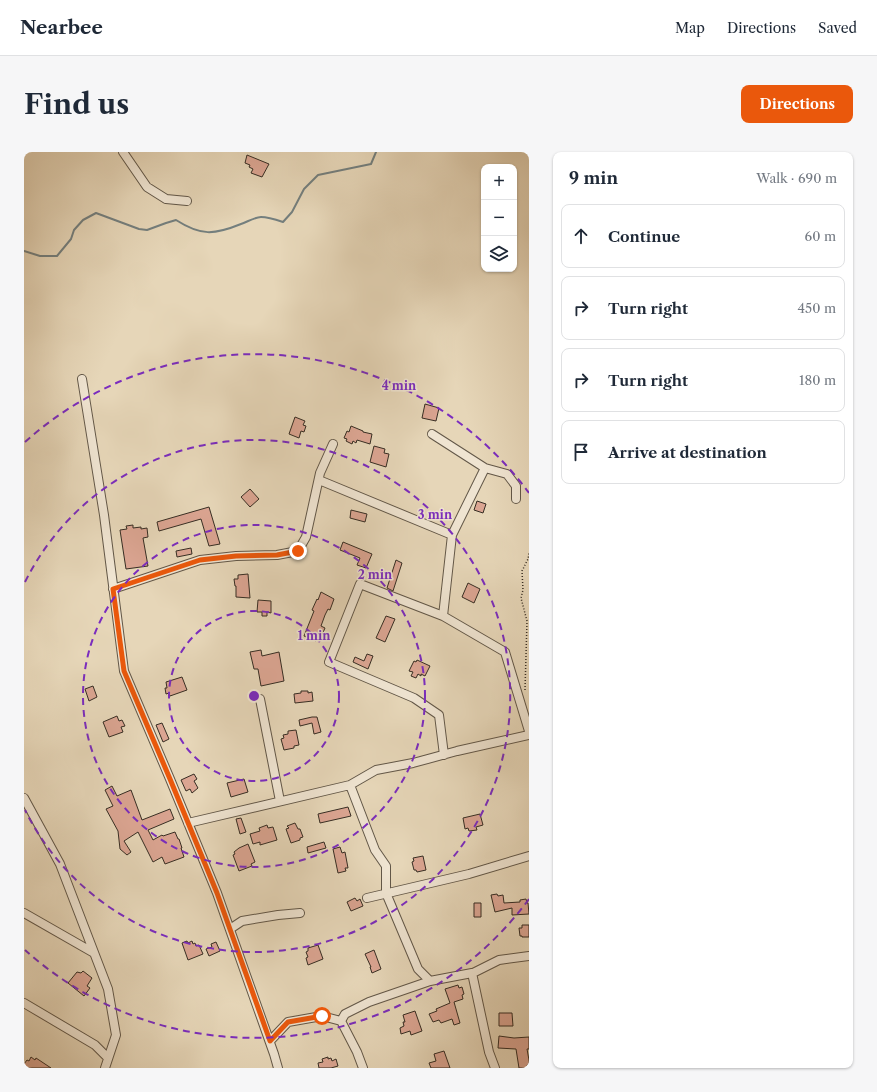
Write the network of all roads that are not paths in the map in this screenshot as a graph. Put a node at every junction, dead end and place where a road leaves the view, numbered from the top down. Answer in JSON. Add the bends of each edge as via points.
{"nodes":[{"id":1,"x":123,"y":152,"type":"edge"},
{"id":2,"x":187,"y":201,"type":"dead end"},
{"id":3,"x":82,"y":380,"type":"dead end"},
{"id":4,"x":432,"y":434,"type":"dead end"},
{"id":5,"x":333,"y":444,"type":"dead end"},
{"id":6,"x":485,"y":468,"type":"junction"},
{"id":7,"x":319,"y":480,"type":"junction"},
{"id":8,"x":516,"y":499,"type":"dead end"},
{"id":9,"x":452,"y":535,"type":"junction"},
{"id":10,"x":113,"y":589,"type":"junction"},
{"id":11,"x":444,"y":616,"type":"junction"},
{"id":12,"x":260,"y":699,"type":"dead end"},
{"id":13,"x":529,"y":731,"type":"edge"},
{"id":14,"x":529,"y":735,"type":"edge"},
{"id":15,"x":444,"y":755,"type":"junction"},
{"id":16,"x":350,"y":785,"type":"junction"},
{"id":17,"x":24,"y":798,"type":"edge"},
{"id":18,"x":280,"y":801,"type":"junction"},
{"id":19,"x":188,"y":823,"type":"junction"},
{"id":20,"x":529,"y":856,"type":"edge"},
{"id":21,"x":386,"y":893,"type":"junction"},
{"id":22,"x":367,"y":898,"type":"dead end"},
{"id":23,"x":24,"y":913,"type":"edge"},
{"id":24,"x":300,"y":913,"type":"dead end"},
{"id":25,"x":230,"y":929,"type":"junction"},
{"id":26,"x":94,"y":953,"type":"junction"},
{"id":27,"x":529,"y":956,"type":"edge"},
{"id":28,"x":470,"y":974,"type":"junction"},
{"id":29,"x":430,"y":981,"type":"junction"},
{"id":30,"x":24,"y":1003,"type":"edge"},
{"id":31,"x":341,"y":1021,"type":"junction"},
{"id":32,"x":270,"y":1041,"type":"junction"},
{"id":33,"x":108,"y":1058,"type":"junction"},
{"id":34,"x":105,"y":1068,"type":"edge"},
{"id":35,"x":278,"y":1068,"type":"edge"},
{"id":36,"x":363,"y":1068,"type":"edge"},
{"id":37,"x":495,"y":1068,"type":"edge"}],
"edges":[{"from":1,"to":2,"type":"street","via":[[147,187],[166,199]]},
{"from":3,"to":10,"type":"street"},
{"from":4,"to":6,"type":"street"},
{"from":5,"to":7,"type":"street"},
{"from":6,"to":8,"type":"street","via":[[507,474],[516,486]]},
{"from":6,"to":9,"type":"street"},
{"from":7,"to":9,"type":"street"},
{"from":7,"to":10,"type":"street","via":[[306,537],[298,551],[277,555],[200,560]]},
{"from":9,"to":11,"type":"street"},
{"from":10,"to":19,"type":"street","via":[[124,671]]},
{"from":11,"to":13,"type":"street","via":[[505,652]]},
{"from":11,"to":15,"type":"street","via":[[360,584],[329,662],[414,698],[439,715]]},
{"from":12,"to":18,"type":"street"},
{"from":14,"to":15,"type":"street"},
{"from":15,"to":16,"type":"street","via":[[376,770]]},
{"from":16,"to":18,"type":"street"},
{"from":16,"to":21,"type":"street","via":[[375,850],[386,866]]},
{"from":17,"to":26,"type":"street","via":[[60,864]]},
{"from":18,"to":19,"type":"street"},
{"from":19,"to":25,"type":"street"},
{"from":20,"to":21,"type":"street","via":[[469,874]]},
{"from":21,"to":22,"type":"street"},
{"from":21,"to":29,"type":"street","via":[[418,969]]},
{"from":23,"to":26,"type":"street"},
{"from":24,"to":25,"type":"street","via":[[242,921]]},
{"from":25,"to":32,"type":"street"},
{"from":26,"to":33,"type":"street","via":[[108,989],[116,1035]]},
{"from":27,"to":28,"type":"street","via":[[500,960]]},
{"from":28,"to":29,"type":"street"},
{"from":28,"to":37,"type":"street","via":[[472,973],[489,1052]]},
{"from":29,"to":31,"type":"street","via":[[369,1002],[345,1014]]},
{"from":30,"to":33,"type":"street","via":[[95,1045]]},
{"from":31,"to":32,"type":"street","via":[[322,1016],[288,1022]]},
{"from":31,"to":36,"type":"street"},
{"from":32,"to":35,"type":"street"},
{"from":33,"to":34,"type":"street"}]}
